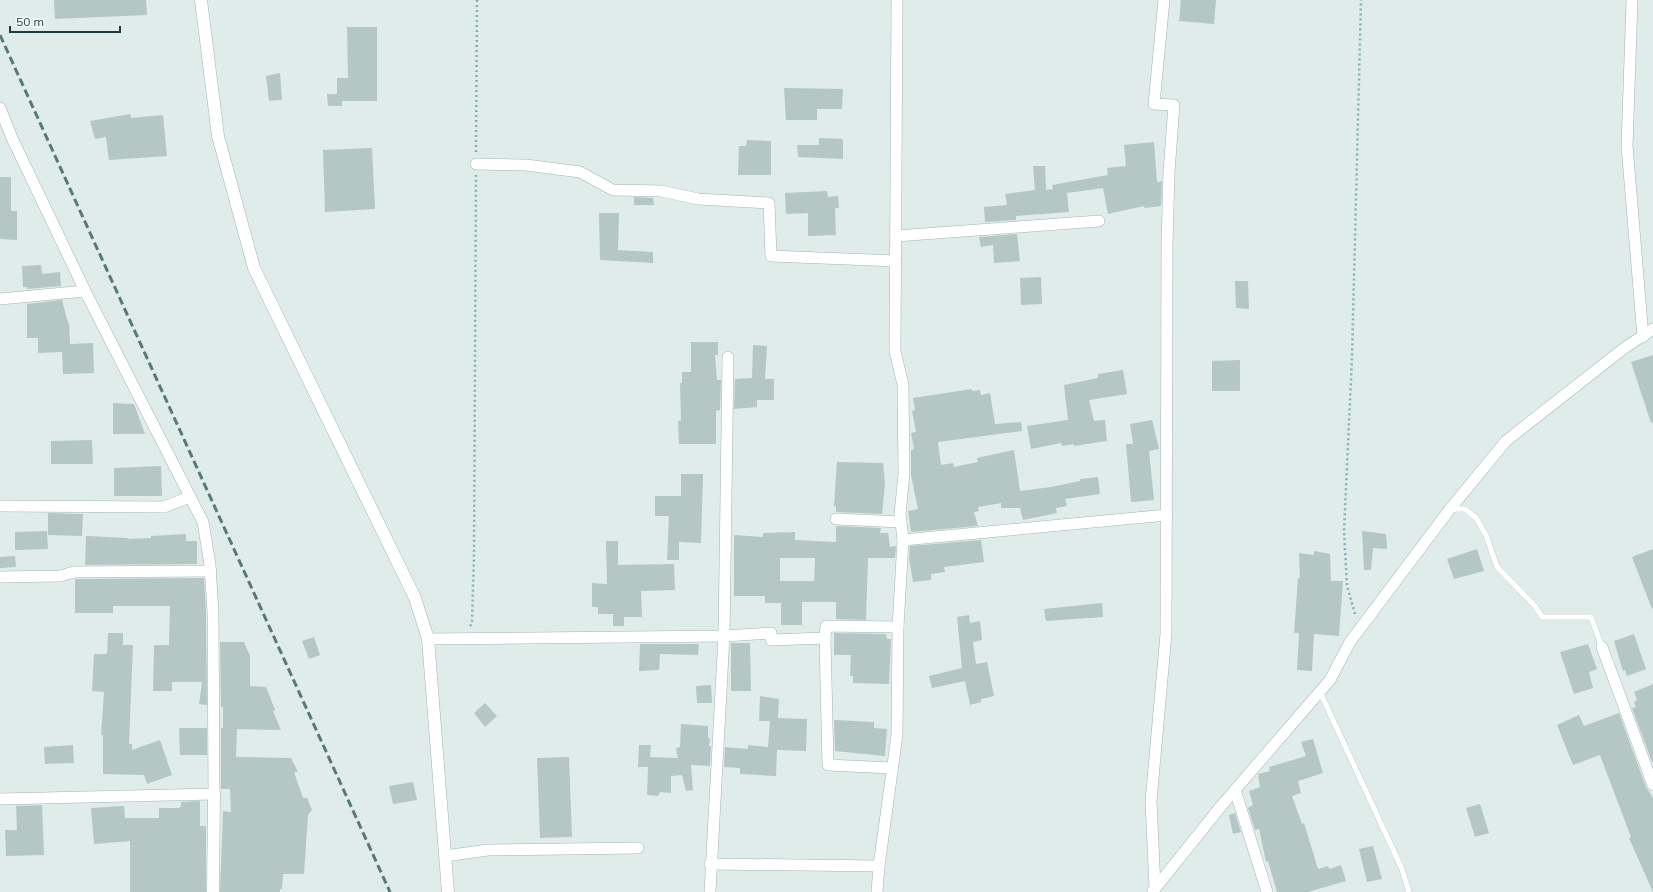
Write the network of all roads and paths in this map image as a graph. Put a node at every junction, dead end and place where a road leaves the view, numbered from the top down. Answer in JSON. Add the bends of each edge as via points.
{"nodes":[{"id":1,"x":200,"y":0,"type":"edge"},
{"id":2,"x":477,"y":0,"type":"edge"},
{"id":3,"x":897,"y":0,"type":"edge"},
{"id":4,"x":1164,"y":0,"type":"edge"},
{"id":5,"x":1361,"y":0,"type":"edge"},
{"id":6,"x":1632,"y":0,"type":"edge"},
{"id":7,"x":0,"y":108,"type":"edge"},
{"id":8,"x":12,"y":138,"type":"junction"},
{"id":9,"x":0,"y":139,"type":"edge"},
{"id":10,"x":476,"y":164,"type":"junction"},
{"id":11,"x":1099,"y":221,"type":"dead end"},
{"id":12,"x":896,"y":236,"type":"junction"},
{"id":13,"x":896,"y":262,"type":"junction"},
{"id":14,"x":85,"y":291,"type":"junction"},
{"id":15,"x":0,"y":299,"type":"edge"},
{"id":16,"x":1653,"y":329,"type":"edge"},
{"id":17,"x":1643,"y":337,"type":"junction"},
{"id":18,"x":728,"y":357,"type":"dead end"},
{"id":19,"x":190,"y":497,"type":"junction"},
{"id":20,"x":0,"y":506,"type":"edge"},
{"id":21,"x":1450,"y":508,"type":"junction"},
{"id":22,"x":1167,"y":515,"type":"junction"},
{"id":23,"x":836,"y":518,"type":"dead end"},
{"id":24,"x":901,"y":522,"type":"junction"},
{"id":25,"x":903,"y":540,"type":"junction"},
{"id":26,"x":211,"y":571,"type":"junction"},
{"id":27,"x":0,"y":577,"type":"edge"},
{"id":28,"x":898,"y":627,"type":"junction"},
{"id":29,"x":1360,"y":630,"type":"junction"},
{"id":30,"x":724,"y":636,"type":"junction"},
{"id":31,"x":463,"y":638,"type":"junction"},
{"id":32,"x":825,"y":638,"type":"junction"},
{"id":33,"x":428,"y":639,"type":"junction"},
{"id":34,"x":1602,"y":647,"type":"joint"},
{"id":35,"x":1320,"y":692,"type":"junction"},
{"id":36,"x":892,"y":768,"type":"junction"},
{"id":37,"x":1653,"y":785,"type":"edge"},
{"id":38,"x":1235,"y":790,"type":"junction"},
{"id":39,"x":214,"y":794,"type":"junction"},
{"id":40,"x":0,"y":799,"type":"edge"},
{"id":41,"x":638,"y":848,"type":"dead end"},
{"id":42,"x":445,"y":856,"type":"junction"},
{"id":43,"x":710,"y":864,"type":"junction"},
{"id":44,"x":879,"y":866,"type":"junction"},
{"id":45,"x":1153,"y":890,"type":"edge"},
{"id":46,"x":213,"y":892,"type":"edge"},
{"id":47,"x":448,"y":892,"type":"edge"},
{"id":48,"x":710,"y":892,"type":"edge"},
{"id":49,"x":878,"y":892,"type":"edge"},
{"id":50,"x":1267,"y":892,"type":"edge"},
{"id":51,"x":1409,"y":892,"type":"edge"}],
"edges":[{"from":1,"to":33,"type":"street","via":[[218,136],[254,268],[415,598]]},
{"from":2,"to":10,"type":"path"},
{"from":3,"to":12,"type":"street"},
{"from":4,"to":22,"type":"street","via":[[1154,104],[1174,105],[1167,244]]},
{"from":5,"to":29,"type":"path","via":[[1352,358],[1344,531],[1347,586]]},
{"from":6,"to":17,"type":"street","via":[[1627,146]]},
{"from":7,"to":8,"type":"street"},
{"from":8,"to":9,"type":"street"},
{"from":8,"to":14,"type":"street"},
{"from":10,"to":13,"type":"street","via":[[526,165],[580,172],[613,190],[661,191],[698,199],[769,203],[771,256]]},
{"from":10,"to":31,"type":"path","via":[[474,562],[472,622]]},
{"from":11,"to":12,"type":"street"},
{"from":12,"to":13,"type":"street"},
{"from":13,"to":24,"type":"street","via":[[895,351],[903,385],[904,474]]},
{"from":14,"to":15,"type":"street"},
{"from":14,"to":19,"type":"street"},
{"from":16,"to":17,"type":"street"},
{"from":17,"to":21,"type":"street","via":[[1623,349],[1506,441]]},
{"from":18,"to":30,"type":"street"},
{"from":19,"to":20,"type":"street","via":[[164,507]]},
{"from":19,"to":26,"type":"street","via":[[203,522]]},
{"from":21,"to":29,"type":"street"},
{"from":21,"to":34,"type":"lane","via":[[1465,509],[1476,518],[1486,535],[1497,567],[1535,606],[1542,617],[1591,617]]},
{"from":22,"to":25,"type":"street"},
{"from":22,"to":45,"type":"street","via":[[1166,634],[1151,801]]},
{"from":23,"to":24,"type":"street"},
{"from":24,"to":25,"type":"street"},
{"from":25,"to":28,"type":"street"},
{"from":26,"to":27,"type":"street","via":[[74,572],[60,576]]},
{"from":26,"to":39,"type":"street"},
{"from":28,"to":32,"type":"street","via":[[826,626]]},
{"from":28,"to":36,"type":"street","via":[[897,735]]},
{"from":29,"to":35,"type":"street"},
{"from":30,"to":31,"type":"street"},
{"from":30,"to":32,"type":"street","via":[[771,633],[771,640]]},
{"from":30,"to":43,"type":"street"},
{"from":31,"to":33,"type":"street"},
{"from":32,"to":36,"type":"street","via":[[828,765]]},
{"from":33,"to":42,"type":"street"},
{"from":34,"to":37,"type":"street"},
{"from":35,"to":38,"type":"street"},
{"from":35,"to":51,"type":"lane","via":[[1399,862]]},
{"from":36,"to":44,"type":"street"},
{"from":38,"to":45,"type":"street"},
{"from":38,"to":50,"type":"street"},
{"from":39,"to":40,"type":"street"},
{"from":39,"to":46,"type":"street"},
{"from":41,"to":42,"type":"street","via":[[488,850]]},
{"from":42,"to":47,"type":"street"},
{"from":43,"to":44,"type":"street"},
{"from":43,"to":48,"type":"street"},
{"from":44,"to":49,"type":"street"}]}
